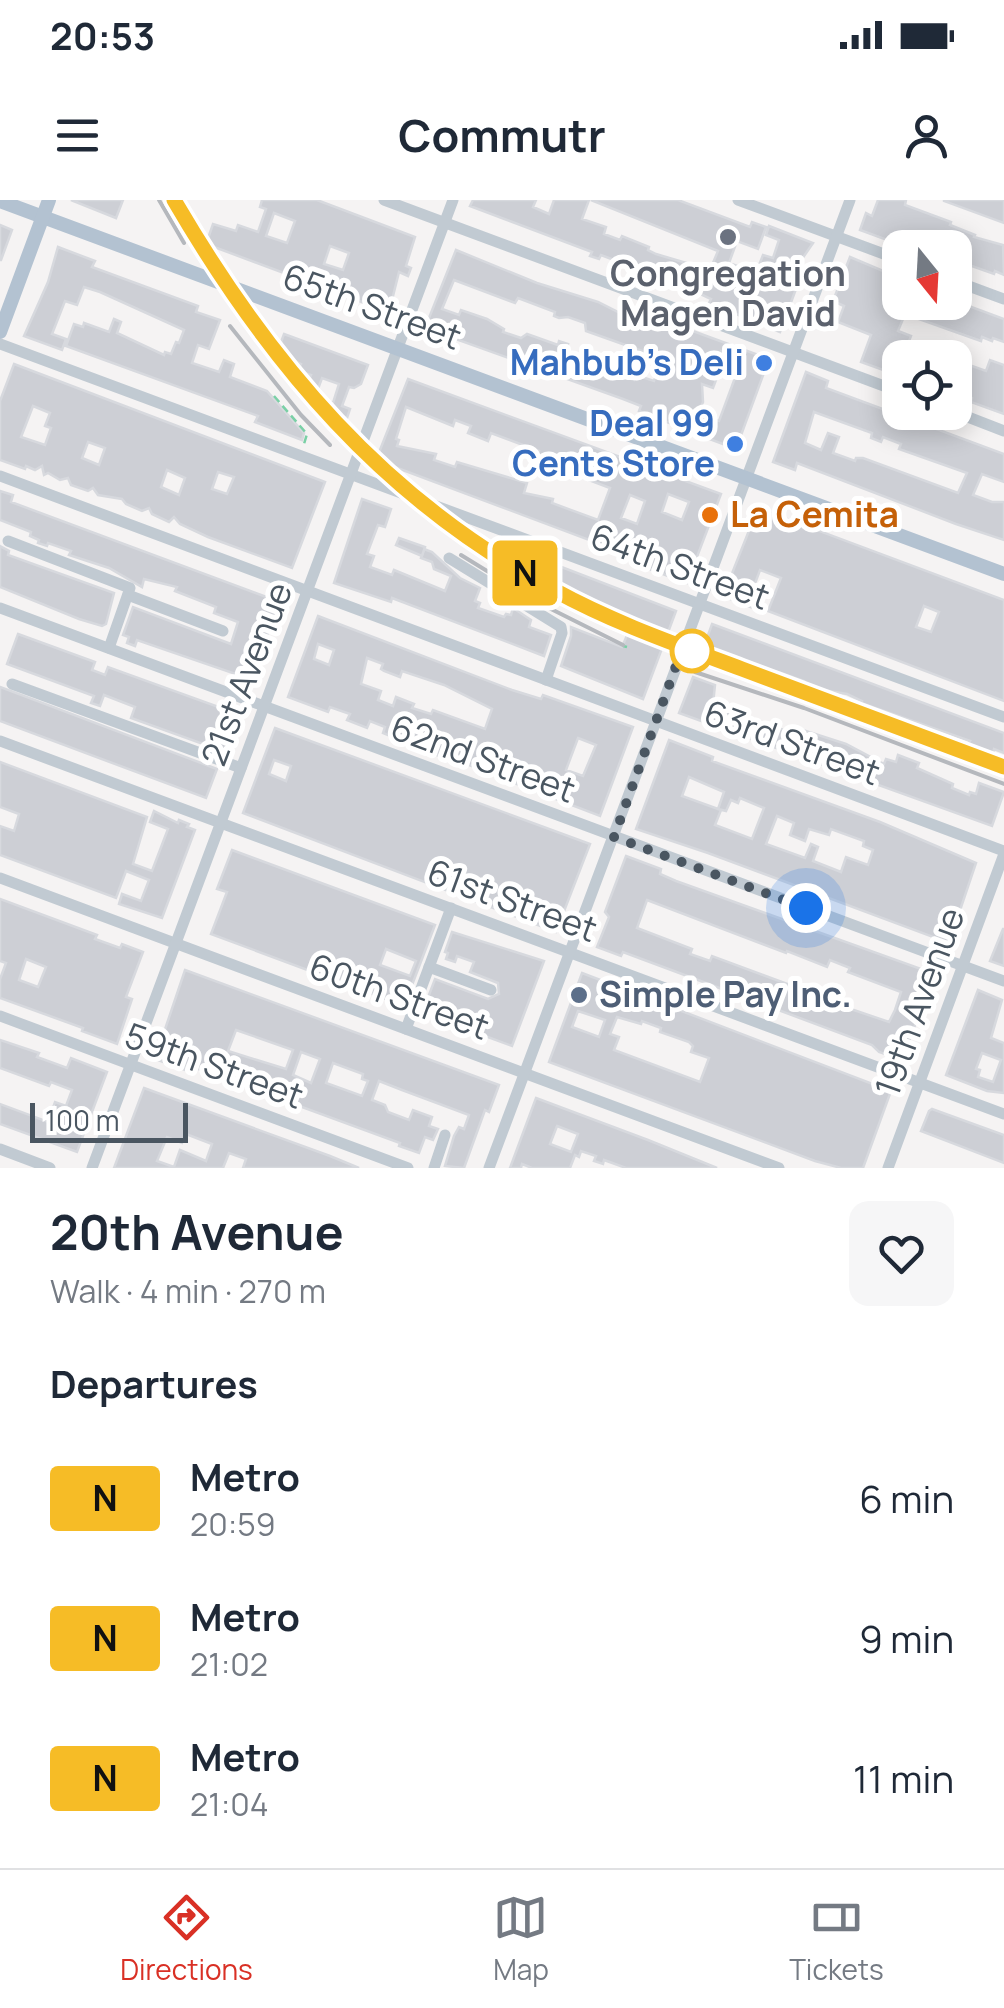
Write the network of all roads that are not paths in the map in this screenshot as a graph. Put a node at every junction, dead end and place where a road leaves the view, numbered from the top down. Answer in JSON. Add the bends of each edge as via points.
{"nodes":[{"id":1,"x":49,"y":200,"type":"edge"},
{"id":2,"x":384,"y":200,"type":"edge"},
{"id":3,"x":453,"y":200,"type":"edge"},
{"id":4,"x":738,"y":200,"type":"edge"},
{"id":5,"x":850,"y":200,"type":"edge"},
{"id":6,"x":0,"y":201,"type":"edge"},
{"id":7,"x":43,"y":217,"type":"junction"},
{"id":8,"x":445,"y":222,"type":"junction"},
{"id":9,"x":836,"y":236,"type":"junction"},
{"id":10,"x":882,"y":253,"type":"edge"},
{"id":11,"x":972,"y":287,"type":"edge"},
{"id":12,"x":1004,"y":299,"type":"edge"},
{"id":13,"x":0,"y":332,"type":"edge"},
{"id":14,"x":0,"y":344,"type":"edge"},
{"id":15,"x":398,"y":349,"type":"junction"},
{"id":16,"x":793,"y":352,"type":"junction"},
{"id":17,"x":882,"y":385,"type":"edge"},
{"id":18,"x":972,"y":419,"type":"edge"},
{"id":19,"x":1004,"y":431,"type":"edge"},
{"id":20,"x":351,"y":474,"type":"junction"},
{"id":21,"x":0,"y":476,"type":"edge"},
{"id":22,"x":746,"y":478,"type":"junction"},
{"id":23,"x":8,"y":542,"type":"dead end"},
{"id":24,"x":450,"y":558,"type":"dead end"},
{"id":25,"x":1004,"y":574,"type":"edge"},
{"id":26,"x":308,"y":591,"type":"junction"},
{"id":27,"x":128,"y":595,"type":"junction"},
{"id":28,"x":700,"y":604,"type":"junction"},
{"id":29,"x":0,"y":608,"type":"edge"},
{"id":30,"x":223,"y":631,"type":"dead end"},
{"id":31,"x":109,"y":648,"type":"junction"},
{"id":32,"x":546,"y":680,"type":"junction"},
{"id":33,"x":12,"y":684,"type":"dead end"},
{"id":34,"x":264,"y":706,"type":"junction"},
{"id":35,"x":1004,"y":716,"type":"edge"},
{"id":36,"x":656,"y":722,"type":"junction"},
{"id":37,"x":0,"y":741,"type":"edge"},
{"id":38,"x":241,"y":768,"type":"junction"},
{"id":39,"x":220,"y":823,"type":"junction"},
{"id":40,"x":614,"y":837,"type":"junction"},
{"id":41,"x":1004,"y":852,"type":"edge"},
{"id":42,"x":0,"y":878,"type":"edge"},
{"id":43,"x":451,"y":908,"type":"junction"},
{"id":44,"x":176,"y":944,"type":"junction"},
{"id":45,"x":570,"y":952,"type":"junction"},
{"id":46,"x":963,"y":965,"type":"junction"},
{"id":47,"x":430,"y":967,"type":"junction"},
{"id":48,"x":1004,"y":981,"type":"edge"},
{"id":49,"x":491,"y":990,"type":"dead end"},
{"id":50,"x":0,"y":1016,"type":"edge"},
{"id":51,"x":406,"y":1029,"type":"junction"},
{"id":52,"x":130,"y":1064,"type":"junction"},
{"id":53,"x":525,"y":1074,"type":"junction"},
{"id":54,"x":920,"y":1082,"type":"junction"},
{"id":55,"x":1004,"y":1114,"type":"edge"},
{"id":56,"x":446,"y":1135,"type":"dead end"},
{"id":57,"x":0,"y":1149,"type":"edge"},
{"id":58,"x":50,"y":1168,"type":"edge"},
{"id":59,"x":92,"y":1168,"type":"edge"},
{"id":60,"x":408,"y":1168,"type":"edge"},
{"id":61,"x":434,"y":1168,"type":"edge"},
{"id":62,"x":489,"y":1168,"type":"edge"},
{"id":63,"x":779,"y":1168,"type":"edge"},
{"id":64,"x":888,"y":1168,"type":"edge"}],
"edges":[{"from":1,"to":7,"type":"main road"},
{"from":2,"to":8,"type":"street"},
{"from":3,"to":8,"type":"street","name":"21st Avenue"},
{"from":4,"to":9,"type":"street"},
{"from":5,"to":9,"type":"street"},
{"from":6,"to":7,"type":"main road","name":"65th Street"},
{"from":7,"to":13,"type":"main road"},
{"from":7,"to":15,"type":"main road","name":"65th Street"},
{"from":8,"to":15,"type":"street","name":"21st Avenue"},
{"from":8,"to":16,"type":"street"},
{"from":9,"to":10,"type":"street"},
{"from":9,"to":16,"type":"street"},
{"from":11,"to":12,"type":"street"},
{"from":14,"to":20,"type":"street","name":"64th Street"},
{"from":15,"to":20,"type":"street","name":"21st Avenue"},
{"from":15,"to":22,"type":"main road","name":"65th Street"},
{"from":16,"to":17,"type":"street"},
{"from":16,"to":22,"type":"street"},
{"from":18,"to":19,"type":"street"},
{"from":20,"to":26,"type":"street","name":"21st Avenue"},
{"from":20,"to":28,"type":"street","name":"64th Street"},
{"from":21,"to":26,"type":"street","name":"63rd Street"},
{"from":22,"to":25,"type":"main road","name":"65th Street"},
{"from":22,"to":28,"type":"street"},
{"from":23,"to":27,"type":"street","via":[[130,588]]},
{"from":24,"to":32,"type":"street","via":[[559,625]]},
{"from":26,"to":32,"type":"street","name":"63rd Street"},
{"from":26,"to":34,"type":"street","name":"21st Avenue"},
{"from":27,"to":30,"type":"street"},
{"from":27,"to":31,"type":"street"},
{"from":28,"to":35,"type":"street","name":"64th Street"},
{"from":28,"to":36,"type":"street","bridge":true},
{"from":29,"to":31,"type":"street","name":"62nd Street"},
{"from":31,"to":34,"type":"street","name":"62nd Street"},
{"from":32,"to":36,"type":"street","name":"63rd Street"},
{"from":33,"to":38,"type":"street"},
{"from":34,"to":38,"type":"street","name":"21st Avenue"},
{"from":34,"to":40,"type":"street","name":"62nd Street"},
{"from":36,"to":40,"type":"street"},
{"from":36,"to":41,"type":"street","name":"63rd Street"},
{"from":37,"to":39,"type":"street","name":"61st Street"},
{"from":38,"to":39,"type":"street","name":"21st Avenue"},
{"from":39,"to":43,"type":"street","name":"61st Street"},
{"from":39,"to":44,"type":"street","name":"21st Avenue"},
{"from":40,"to":45,"type":"street"},
{"from":40,"to":46,"type":"street","name":"62nd Street"},
{"from":41,"to":46,"type":"street","name":"19th Avenue"},
{"from":42,"to":44,"type":"street","name":"60th Street"},
{"from":43,"to":45,"type":"street","name":"61st Street"},
{"from":43,"to":47,"type":"street"},
{"from":44,"to":51,"type":"street","name":"60th Street"},
{"from":44,"to":52,"type":"street","name":"21st Avenue"},
{"from":45,"to":53,"type":"street"},
{"from":45,"to":54,"type":"street","name":"61st Street"},
{"from":46,"to":48,"type":"street","name":"62nd Street"},
{"from":46,"to":54,"type":"street","name":"19th Avenue"},
{"from":47,"to":49,"type":"street"},
{"from":47,"to":51,"type":"street"},
{"from":50,"to":52,"type":"street","name":"59th Street"},
{"from":51,"to":53,"type":"street","name":"60th Street"},
{"from":52,"to":59,"type":"street","name":"21st Avenue"},
{"from":52,"to":60,"type":"street","name":"59th Street"},
{"from":53,"to":62,"type":"street"},
{"from":53,"to":63,"type":"street","name":"60th Street"},
{"from":54,"to":55,"type":"street","name":"61st Street"},
{"from":54,"to":64,"type":"street","name":"19th Avenue"},
{"from":56,"to":61,"type":"street"},
{"from":57,"to":58,"type":"street"}]}
